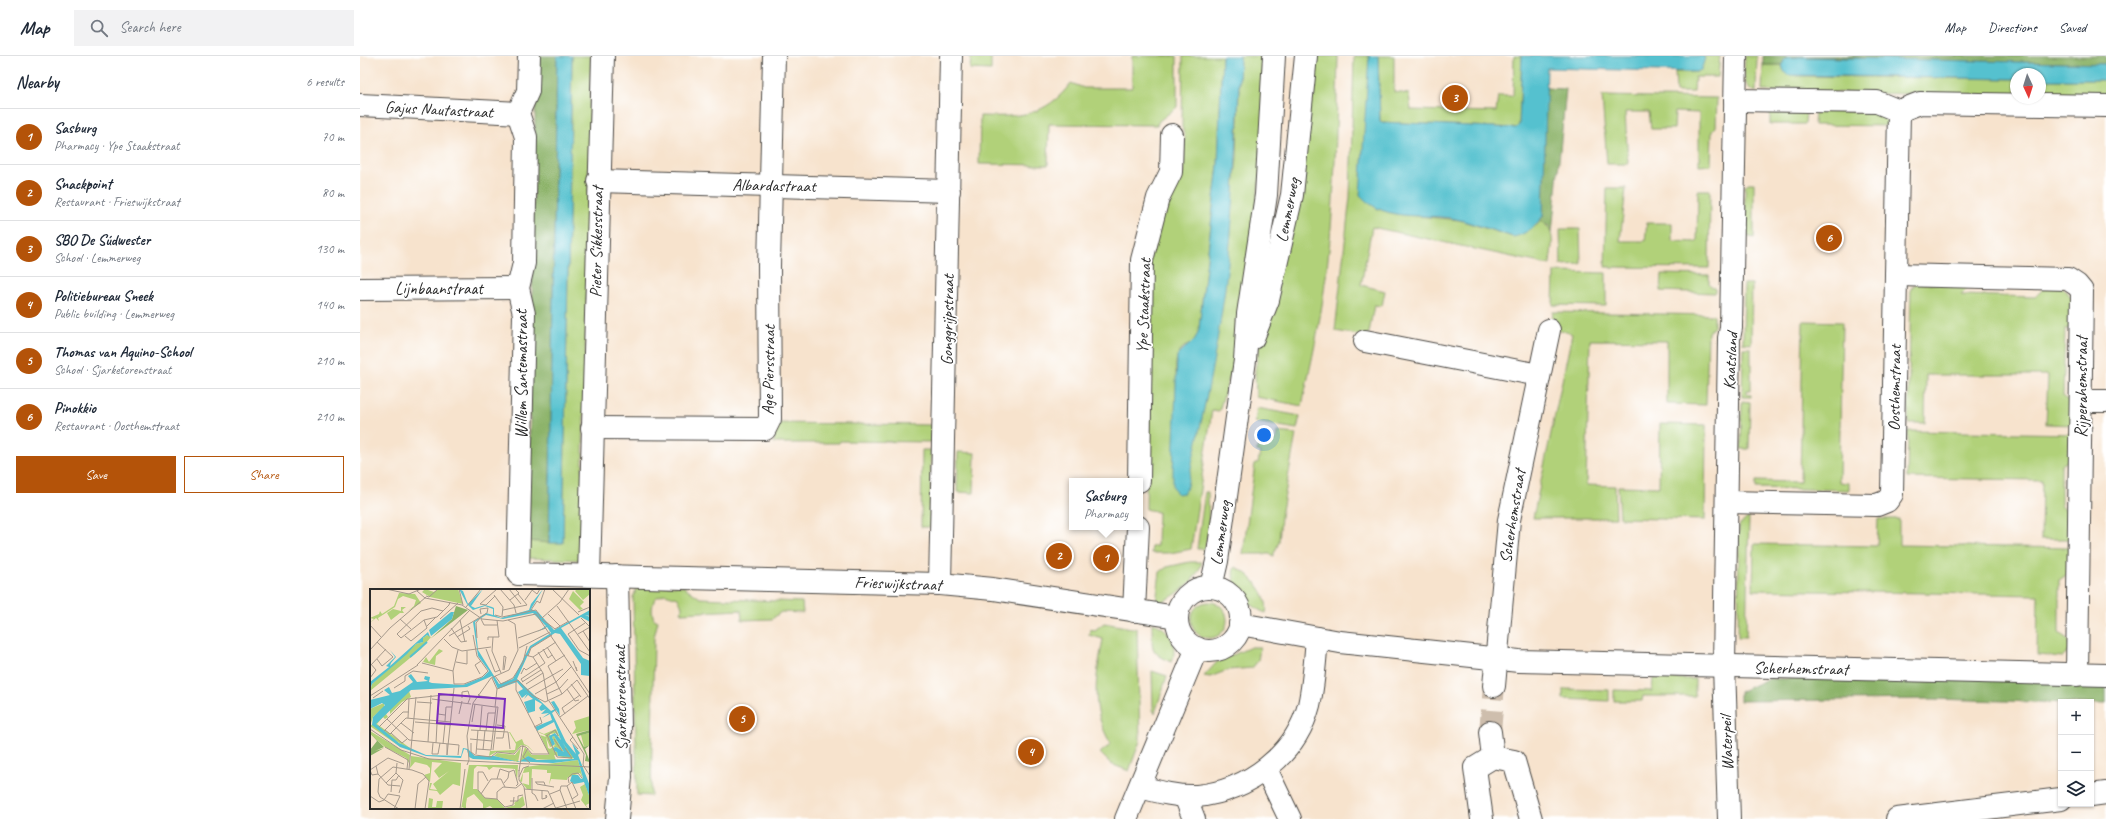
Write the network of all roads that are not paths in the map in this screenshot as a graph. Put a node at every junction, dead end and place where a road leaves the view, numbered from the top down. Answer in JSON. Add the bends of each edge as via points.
{"nodes":[{"id":1,"x":529,"y":56,"type":"edge"},
{"id":2,"x":603,"y":56,"type":"edge"},
{"id":3,"x":774,"y":56,"type":"edge"},
{"id":4,"x":951,"y":56,"type":"edge"},
{"id":5,"x":1274,"y":56,"type":"edge"},
{"id":6,"x":1306,"y":56,"type":"edge"},
{"id":7,"x":1736,"y":56,"type":"edge"},
{"id":8,"x":1735,"y":100,"type":"junction"},
{"id":9,"x":360,"y":105,"type":"edge"},
{"id":10,"x":2106,"y":106,"type":"edge"},
{"id":11,"x":1899,"y":112,"type":"junction"},
{"id":12,"x":518,"y":113,"type":"junction"},
{"id":13,"x":1172,"y":135,"type":"dead end"},
{"id":14,"x":598,"y":180,"type":"junction"},
{"id":15,"x":772,"y":185,"type":"junction"},
{"id":16,"x":949,"y":190,"type":"junction"},
{"id":17,"x":1896,"y":275,"type":"junction"},
{"id":18,"x":518,"y":288,"type":"junction"},
{"id":19,"x":360,"y":289,"type":"edge"},
{"id":20,"x":1549,"y":330,"type":"dead end"},
{"id":21,"x":1365,"y":341,"type":"dead end"},
{"id":22,"x":1245,"y":360,"type":"junction"},
{"id":23,"x":1539,"y":375,"type":"junction"},
{"id":24,"x":2082,"y":401,"type":"junction"},
{"id":25,"x":2106,"y":401,"type":"edge"},
{"id":26,"x":592,"y":428,"type":"junction"},
{"id":27,"x":1139,"y":478,"type":"edge"},
{"id":28,"x":1727,"y":502,"type":"junction"},
{"id":29,"x":1138,"y":530,"type":"edge"},
{"id":30,"x":589,"y":575,"type":"junction"},
{"id":31,"x":617,"y":576,"type":"junction"},
{"id":32,"x":940,"y":584,"type":"junction"},
{"id":33,"x":1211,"y":587,"type":"junction"},
{"id":34,"x":1134,"y":611,"type":"junction"},
{"id":35,"x":1177,"y":617,"type":"junction"},
{"id":36,"x":1240,"y":624,"type":"junction"},
{"id":37,"x":1317,"y":638,"type":"junction"},
{"id":38,"x":1197,"y":648,"type":"junction"},
{"id":39,"x":1496,"y":659,"type":"junction"},
{"id":40,"x":1724,"y":666,"type":"junction"},
{"id":41,"x":2077,"y":674,"type":"junction"},
{"id":42,"x":2106,"y":675,"type":"edge"},
{"id":43,"x":1494,"y":686,"type":"tunnel mouth"},
{"id":44,"x":1490,"y":732,"type":"tunnel mouth"},
{"id":45,"x":1493,"y":757,"type":"junction"},
{"id":46,"x":1266,"y":769,"type":"junction"},
{"id":47,"x":1140,"y":787,"type":"junction"},
{"id":48,"x":2106,"y":793,"type":"edge"},
{"id":49,"x":2094,"y":795,"type":"edge"},
{"id":50,"x":1185,"y":796,"type":"junction"},
{"id":51,"x":2058,"y":799,"type":"edge"},
{"id":52,"x":617,"y":819,"type":"edge"},
{"id":53,"x":1126,"y":819,"type":"edge"},
{"id":54,"x":1194,"y":819,"type":"edge"},
{"id":55,"x":1290,"y":819,"type":"edge"},
{"id":56,"x":1482,"y":819,"type":"edge"},
{"id":57,"x":1531,"y":819,"type":"edge"},
{"id":58,"x":1729,"y":819,"type":"edge"},
{"id":59,"x":1897,"y":819,"type":"edge"}],
"edges":[{"from":1,"to":12,"type":"street","via":[[528,90]]},
{"from":2,"to":14,"type":"street","name":"Pieter Sikkesstraat"},
{"from":3,"to":15,"type":"street"},
{"from":4,"to":16,"type":"street","name":"Gonggrijpstraat"},
{"from":5,"to":22,"type":"street","name":"Lemmerweg","via":[[1266,195],[1248,314]]},
{"from":6,"to":22,"type":"street","name":"Lemmerweg","via":[[1292,195],[1268,300]]},
{"from":7,"to":8,"type":"street","name":"Kaatsland"},
{"from":8,"to":11,"type":"street","via":[[1877,102]]},
{"from":8,"to":28,"type":"street","name":"Kaatsland"},
{"from":9,"to":12,"type":"street","name":"Gajus Nautastraat"},
{"from":10,"to":11,"type":"street","via":[[1920,103]]},
{"from":11,"to":17,"type":"street","name":"Oosthemstraat"},
{"from":12,"to":18,"type":"street","name":"Willem Santemastraat","via":[[526,137],[524,263]]},
{"from":13,"to":27,"type":"street","name":"Ype Staakstraat","via":[[1171,172],[1158,198],[1142,260]]},
{"from":14,"to":15,"type":"street","name":"Albardastraat"},
{"from":14,"to":26,"type":"street","name":"Pieter Sikkesstraat"},
{"from":15,"to":16,"type":"street","name":"Albardastraat"},
{"from":15,"to":26,"type":"street","name":"Age Piersstraat","via":[[769,266],[770,419],[765,429]]},
{"from":16,"to":32,"type":"street","name":"Gonggrijpstraat"},
{"from":17,"to":24,"type":"street","name":"Rijperahemstraat","via":[[2068,279],[2077,285],[2082,291]]},
{"from":17,"to":28,"type":"street","name":"Oosthemstraat","via":[[1892,494],[1887,501],[1877,505]]},
{"from":18,"to":19,"type":"street","name":"Lijnbaanstraat"},
{"from":18,"to":30,"type":"street","name":"Willem Santemastraat","via":[[524,314],[518,574]]},
{"from":20,"to":23,"type":"street","name":"Scherhemstraat"},
{"from":21,"to":23,"type":"street"},
{"from":22,"to":33,"type":"street","name":"Lemmerweg","via":[[1217,561]]},
{"from":23,"to":39,"type":"street","name":"Scherhemstraat","via":[[1509,520]]},
{"from":24,"to":25,"type":"street"},
{"from":24,"to":41,"type":"street","name":"Rijperahemstraat"},
{"from":26,"to":30,"type":"street","name":"Pieter Sikkesstraat"},
{"from":28,"to":40,"type":"street","name":"Kaatsland"},
{"from":29,"to":34,"type":"street"},
{"from":30,"to":31,"type":"street","name":"Willem Santemastraat"},
{"from":31,"to":32,"type":"street","name":"Frieswijkstraat"},
{"from":31,"to":52,"type":"street","name":"Sjarketorenstraat","via":[[621,777]]},
{"from":32,"to":34,"type":"street","name":"Frieswijkstraat","via":[[993,589]]},
{"from":33,"to":35,"type":"street","via":[[1196,589],[1186,596],[1178,609]]},
{"from":33,"to":36,"type":"street","via":[[1227,592],[1234,599],[1238,606]]},
{"from":34,"to":35,"type":"street","name":"Frieswijkstraat"},
{"from":35,"to":38,"type":"street","via":[[1180,633]]},
{"from":36,"to":37,"type":"street","name":"Scherhemstraat"},
{"from":36,"to":38,"type":"street","via":[[1235,637],[1224,646],[1211,650]]},
{"from":37,"to":39,"type":"street","name":"Scherhemstraat","via":[[1399,650]]},
{"from":37,"to":46,"type":"street","via":[[1309,706],[1289,745]]},
{"from":38,"to":47,"type":"street"},
{"from":39,"to":40,"type":"street","name":"Scherhemstraat"},
{"from":39,"to":43,"type":"street"},
{"from":40,"to":41,"type":"street","name":"Scherhemstraat"},
{"from":40,"to":58,"type":"street","name":"Waterpeil"},
{"from":41,"to":42,"type":"street","name":"Scherhemstraat"},
{"from":44,"to":45,"type":"street"},
{"from":45,"to":56,"type":"street","via":[[1475,768]]},
{"from":45,"to":57,"type":"street","via":[[1514,761]]},
{"from":46,"to":50,"type":"street","via":[[1229,789]]},
{"from":46,"to":55,"type":"street"},
{"from":47,"to":50,"type":"street"},
{"from":47,"to":53,"type":"street"},
{"from":48,"to":49,"type":"street"},
{"from":50,"to":54,"type":"street"},
{"from":51,"to":59,"type":"street"}]}
